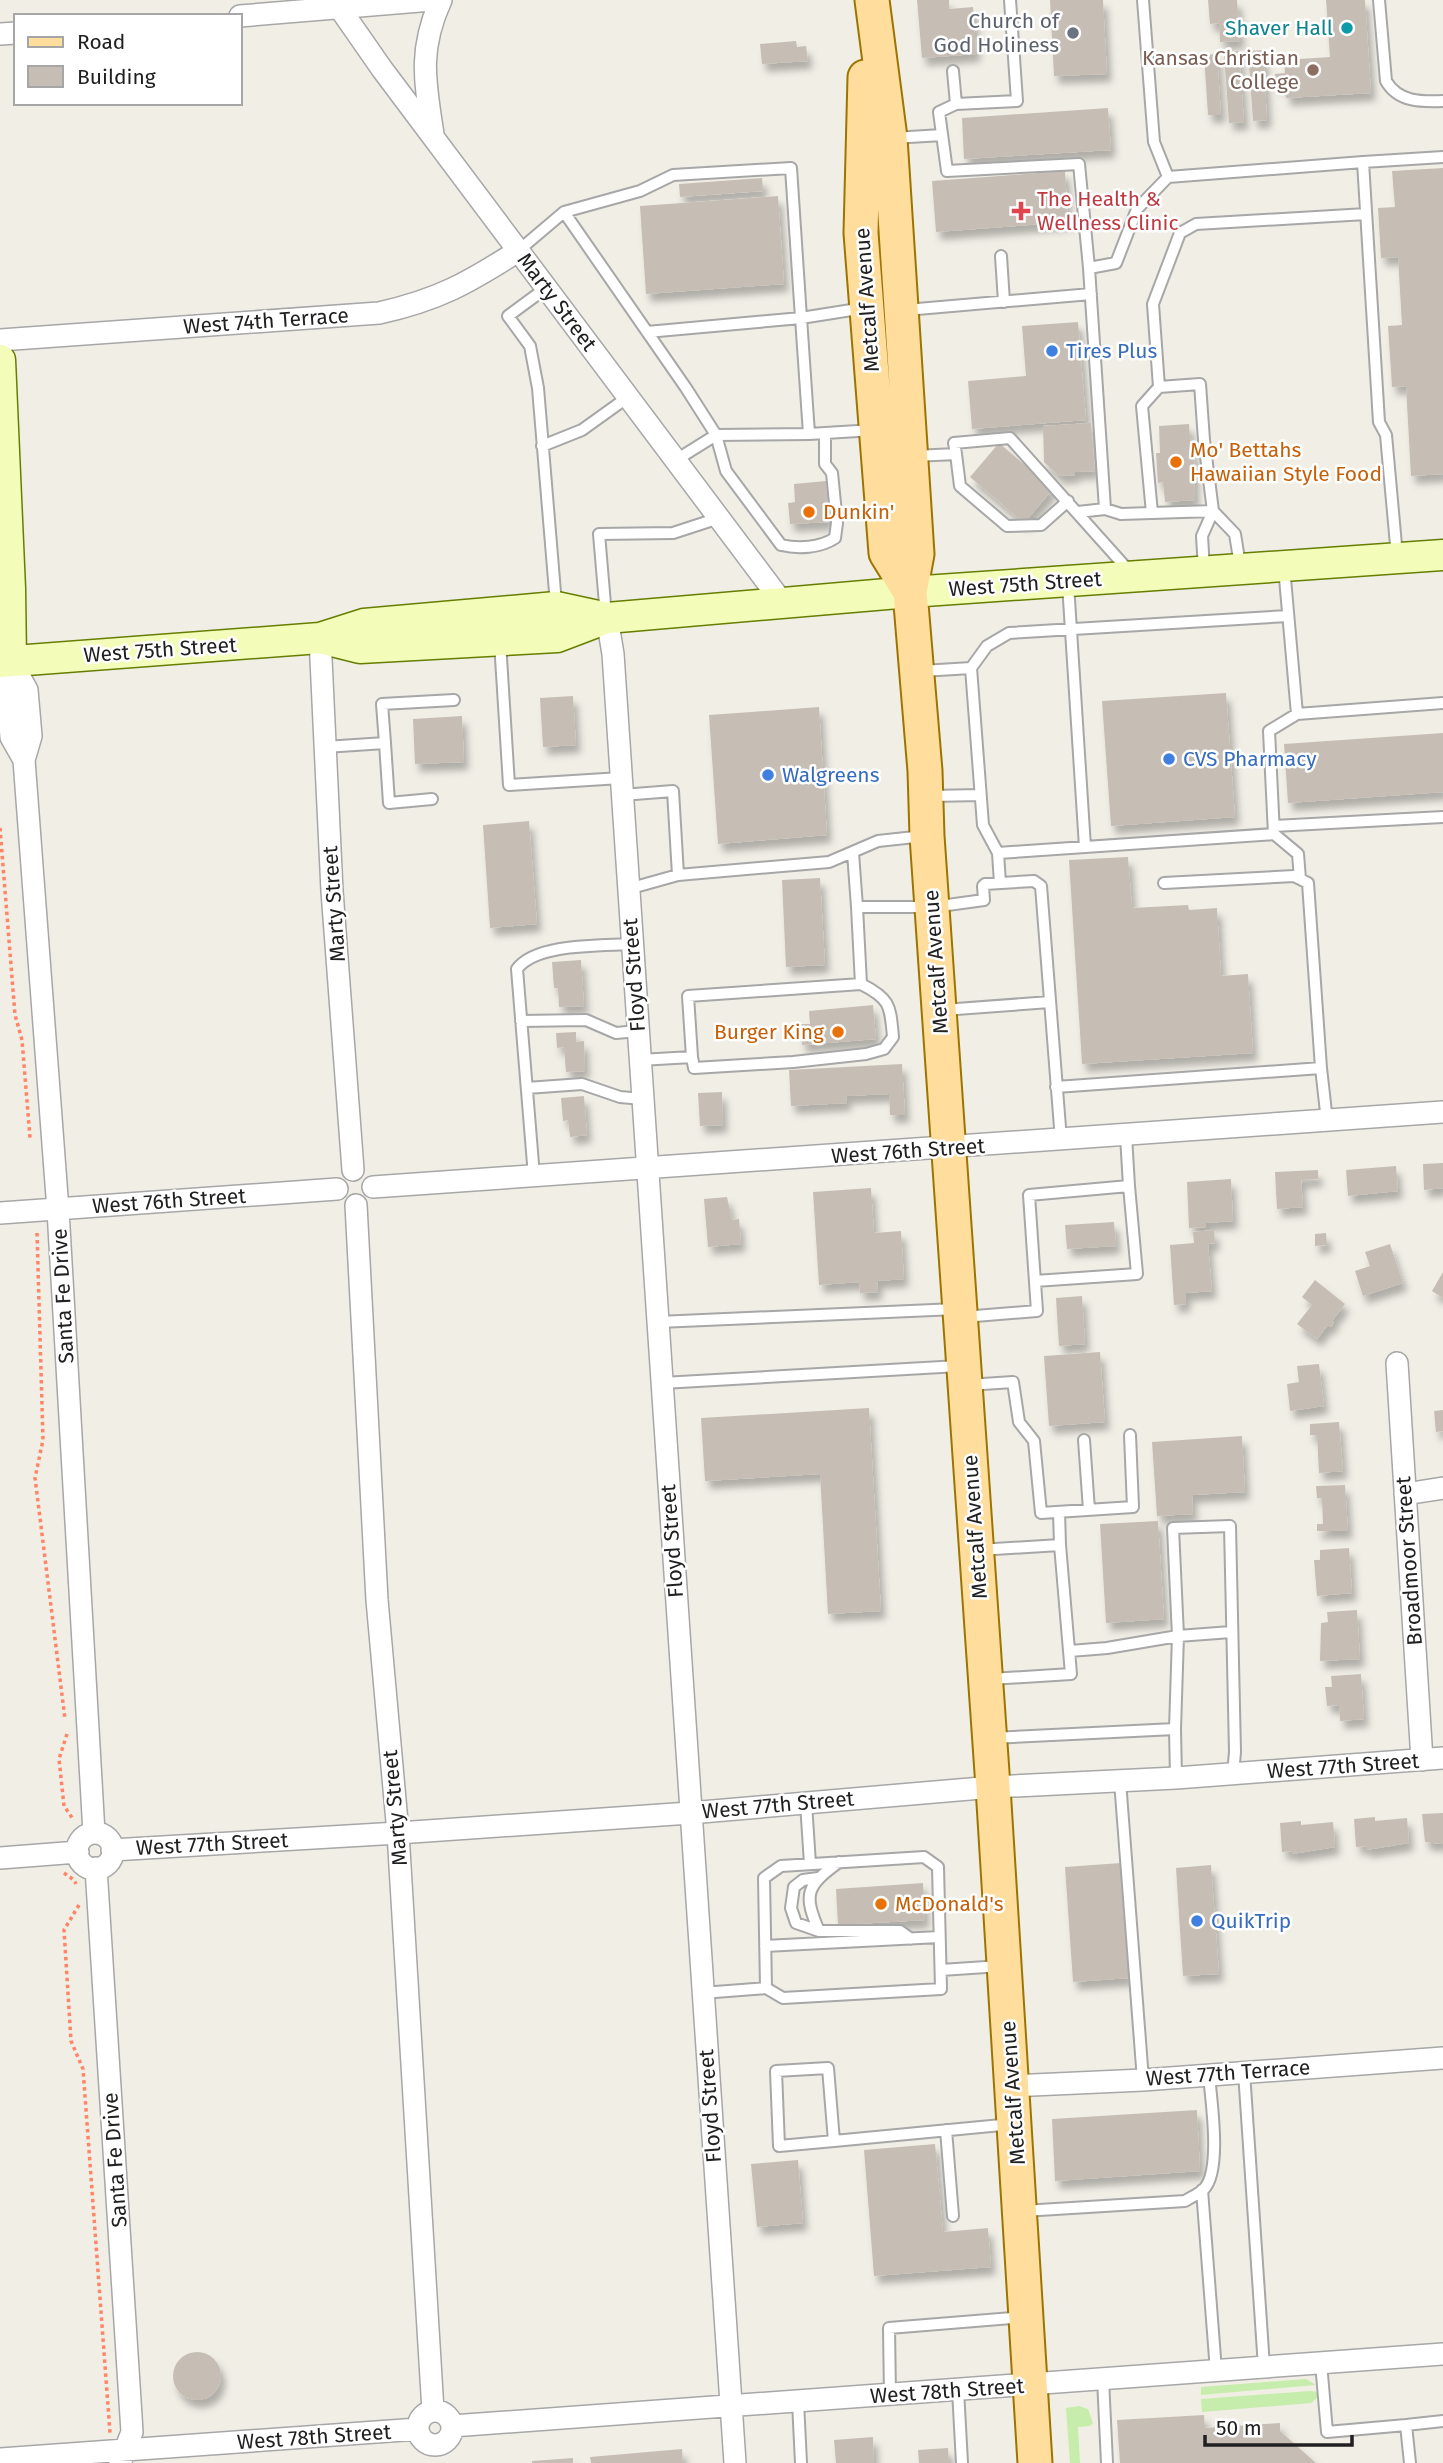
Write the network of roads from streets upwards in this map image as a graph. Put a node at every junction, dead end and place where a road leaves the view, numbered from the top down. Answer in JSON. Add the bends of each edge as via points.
{"nodes":[{"id":1,"x":432,"y":0,"type":"edge"},
{"id":2,"x":441,"y":0,"type":"edge"},
{"id":3,"x":869,"y":0,"type":"edge"},
{"id":4,"x":337,"y":4,"type":"edge"},
{"id":5,"x":242,"y":16,"type":"edge"},
{"id":6,"x":434,"y":136,"type":"junction"},
{"id":7,"x":518,"y":251,"type":"junction"},
{"id":8,"x":0,"y":340,"type":"edge"},
{"id":9,"x":0,"y":360,"type":"edge"},
{"id":10,"x":4,"y":521,"type":"edge"},
{"id":11,"x":1443,"y":555,"type":"edge"},
{"id":12,"x":910,"y":592,"type":"junction"},
{"id":13,"x":782,"y":603,"type":"junction"},
{"id":14,"x":607,"y":618,"type":"junction"},
{"id":15,"x":320,"y":638,"type":"junction"},
{"id":16,"x":6,"y":661,"type":"edge"},
{"id":17,"x":1443,"y":1112,"type":"edge"},
{"id":18,"x":948,"y":1148,"type":"junction"},
{"id":19,"x":648,"y":1169,"type":"junction"},
{"id":20,"x":353,"y":1170,"type":"junction"},
{"id":21,"x":373,"y":1187,"type":"junction"},
{"id":22,"x":337,"y":1189,"type":"junction"},
{"id":23,"x":356,"y":1205,"type":"junction"},
{"id":24,"x":58,"y":1210,"type":"junction"},
{"id":25,"x":0,"y":1213,"type":"edge"},
{"id":26,"x":1397,"y":1363,"type":"dead end"},
{"id":27,"x":1443,"y":1488,"type":"edge"},
{"id":28,"x":1405,"y":1494,"type":"junction"},
{"id":29,"x":1432,"y":1759,"type":"edge"},
{"id":30,"x":993,"y":1787,"type":"junction"},
{"id":31,"x":690,"y":1813,"type":"junction"},
{"id":32,"x":94,"y":1833,"type":"junction"},
{"id":33,"x":398,"y":1833,"type":"junction"},
{"id":34,"x":112,"y":1850,"type":"junction"},
{"id":35,"x":72,"y":1852,"type":"junction"},
{"id":36,"x":0,"y":1858,"type":"edge"},
{"id":37,"x":96,"y":1868,"type":"junction"},
{"id":38,"x":1443,"y":2058,"type":"edge"},
{"id":39,"x":1012,"y":2086,"type":"junction"},
{"id":40,"x":1443,"y":2354,"type":"edge"},
{"id":41,"x":1031,"y":2384,"type":"junction"},
{"id":42,"x":732,"y":2407,"type":"junction"},
{"id":43,"x":433,"y":2411,"type":"junction"},
{"id":44,"x":452,"y":2427,"type":"junction"},
{"id":45,"x":418,"y":2429,"type":"junction"},
{"id":46,"x":435,"y":2454,"type":"edge"},
{"id":47,"x":119,"y":2455,"type":"edge"},
{"id":48,"x":0,"y":2459,"type":"edge"},
{"id":49,"x":735,"y":2463,"type":"edge"},
{"id":50,"x":1035,"y":2463,"type":"edge"}],
"edges":[{"from":1,"to":4,"type":"street"},
{"from":2,"to":6,"type":"street","via":[[424,55]]},
{"from":3,"to":12,"type":"main road","name":"Metcalf Avenue","via":[[890,138],[902,310],[917,554]]},
{"from":3,"to":12,"type":"main road","name":"Metcalf Avenue","via":[[861,233],[886,554]]},
{"from":4,"to":5,"type":"street"},
{"from":4,"to":6,"type":"street","name":"Marty Street"},
{"from":6,"to":7,"type":"street","name":"Marty Street"},
{"from":7,"to":8,"type":"street","name":"West 74th Terrace","via":[[454,290],[379,313]]},
{"from":7,"to":13,"type":"street","name":"Marty Street"},
{"from":9,"to":10,"type":"main road","name":"Santa Fe Drive"},
{"from":10,"to":16,"type":"main road","name":"Santa Fe Drive"},
{"from":11,"to":12,"type":"main road","name":"West 75th Street"},
{"from":12,"to":13,"type":"main road","name":"West 75th Street"},
{"from":12,"to":18,"type":"main road","name":"Metcalf Avenue"},
{"from":13,"to":14,"type":"main road","name":"West 75th Street"},
{"from":14,"to":15,"type":"main road","name":"West 75th Street","via":[[556,607],[364,624]]},
{"from":14,"to":15,"type":"main road","name":"West 75th Street","via":[[558,637],[360,648]]},
{"from":14,"to":19,"type":"street","name":"Floyd Street"},
{"from":15,"to":16,"type":"main road","name":"West 75th Street"},
{"from":15,"to":20,"type":"street","name":"Marty Street","via":[[332,891]]},
{"from":16,"to":24,"type":"street","name":"Santa Fe Drive","via":[[12,737],[24,760]]},
{"from":17,"to":18,"type":"street","name":"West 76th Street"},
{"from":18,"to":19,"type":"street","name":"West 76th Street"},
{"from":18,"to":30,"type":"main road","name":"Metcalf Avenue"},
{"from":19,"to":21,"type":"street","name":"West 76th Street"},
{"from":19,"to":31,"type":"street","name":"Floyd Street"},
{"from":20,"to":21,"type":"street","via":[[368,1175]]},
{"from":20,"to":22,"type":"street","via":[[341,1177]]},
{"from":21,"to":23,"type":"street","via":[[367,1201]]},
{"from":22,"to":23,"type":"street","via":[[340,1199]]},
{"from":22,"to":24,"type":"street","name":"West 76th Street"},
{"from":23,"to":33,"type":"street","name":"Marty Street","via":[[377,1600]]},
{"from":24,"to":25,"type":"street","name":"West 76th Street"},
{"from":24,"to":32,"type":"street","name":"Santa Fe Drive"},
{"from":26,"to":28,"type":"street","name":"Broadmoor Street"},
{"from":27,"to":28,"type":"street"},
{"from":28,"to":29,"type":"street","name":"Broadmoor Street"},
{"from":29,"to":30,"type":"street","name":"West 77th Street"},
{"from":30,"to":31,"type":"street","name":"West 77th Street"},
{"from":30,"to":39,"type":"main road","name":"Metcalf Avenue"},
{"from":31,"to":33,"type":"street","name":"West 77th Street"},
{"from":31,"to":42,"type":"street","name":"Floyd Street"},
{"from":32,"to":34,"type":"street","via":[[108,1838]]},
{"from":32,"to":35,"type":"street"},
{"from":33,"to":34,"type":"street","name":"West 77th Street"},
{"from":33,"to":43,"type":"street","name":"Marty Street"},
{"from":34,"to":37,"type":"street","via":[[110,1860]]},
{"from":35,"to":36,"type":"street"},
{"from":35,"to":37,"type":"street","via":[[81,1863]]},
{"from":37,"to":47,"type":"street","name":"Santa Fe Drive","via":[[132,2432]]},
{"from":38,"to":39,"type":"street","name":"West 77th Terrace"},
{"from":39,"to":41,"type":"main road","name":"Metcalf Avenue"},
{"from":40,"to":41,"type":"street","name":"West 78th Street"},
{"from":41,"to":42,"type":"street","name":"West 78th Street"},
{"from":41,"to":50,"type":"main road","name":"Metcalf Avenue"},
{"from":42,"to":44,"type":"street","name":"West 78th Street"},
{"from":42,"to":49,"type":"street","name":"Floyd Street"},
{"from":43,"to":44,"type":"street","via":[[446,2415]]},
{"from":43,"to":45,"type":"street","via":[[423,2416]]},
{"from":44,"to":46,"type":"street"},
{"from":45,"to":46,"type":"street"},
{"from":45,"to":47,"type":"street","name":"West 78th Street"},
{"from":47,"to":48,"type":"street","name":"West 78th Street"}]}
